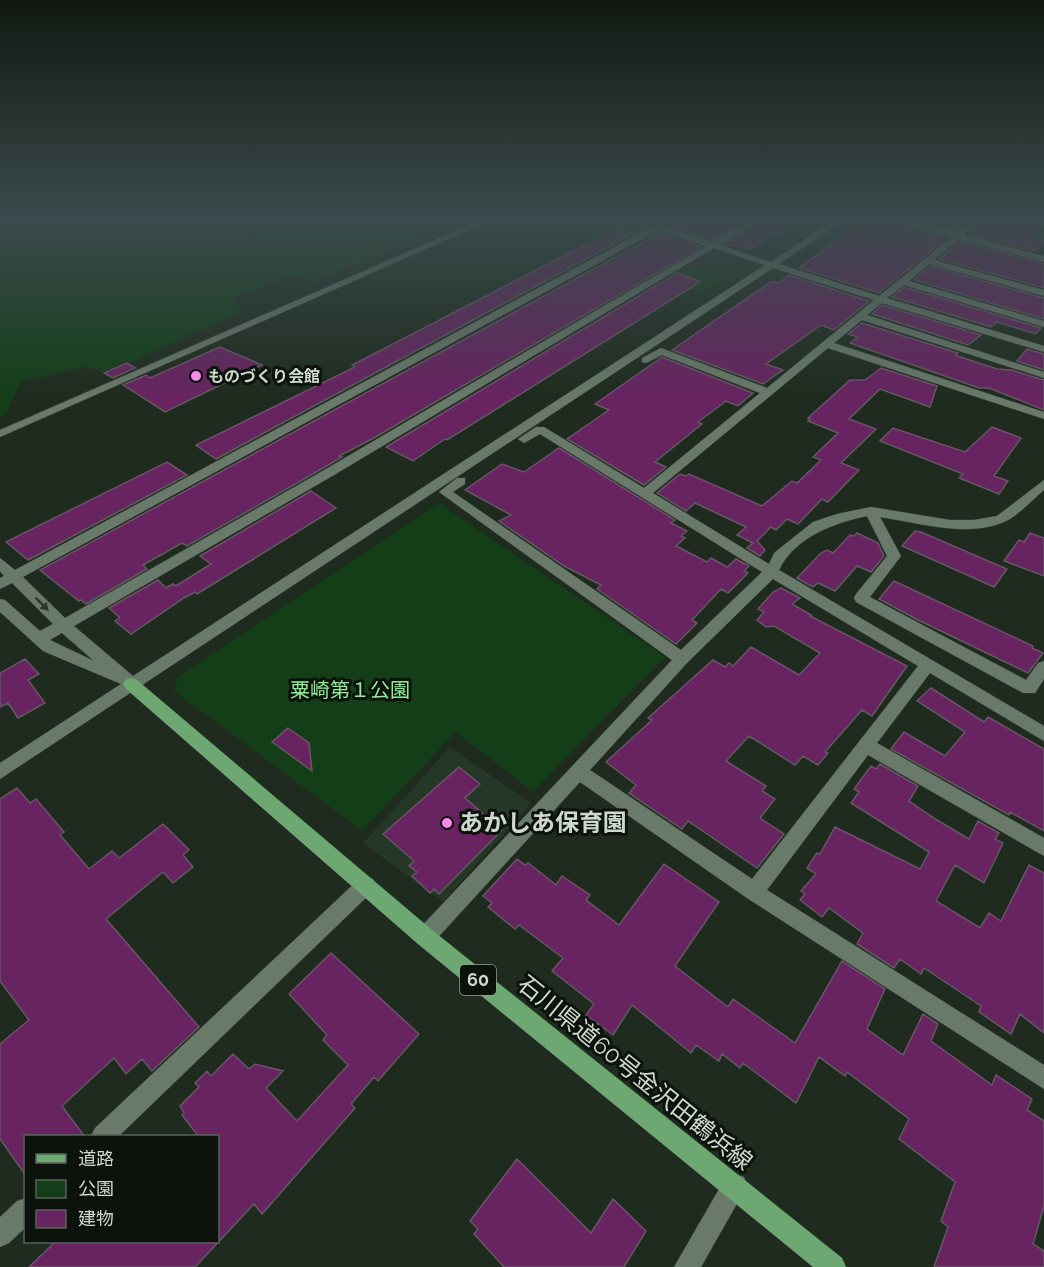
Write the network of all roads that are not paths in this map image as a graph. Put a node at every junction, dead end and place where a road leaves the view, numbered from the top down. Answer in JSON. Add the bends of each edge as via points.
{"nodes":[{"id":1,"x":355,"y":278,"type":"edge"},
{"id":2,"x":564,"y":278,"type":"edge"},
{"id":3,"x":658,"y":278,"type":"edge"},
{"id":4,"x":753,"y":278,"type":"edge"},
{"id":5,"x":815,"y":278,"type":"edge"},
{"id":6,"x":908,"y":278,"type":"edge"},
{"id":7,"x":990,"y":278,"type":"edge"},
{"id":8,"x":903,"y":282,"type":"junction"},
{"id":9,"x":1044,"y":293,"type":"edge"},
{"id":10,"x":880,"y":298,"type":"junction"},
{"id":11,"x":860,"y":316,"type":"junction"},
{"id":12,"x":1044,"y":324,"type":"edge"},
{"id":13,"x":827,"y":344,"type":"junction"},
{"id":14,"x":1044,"y":349,"type":"edge"},
{"id":15,"x":1044,"y":375,"type":"edge"},
{"id":16,"x":770,"y":393,"type":"junction"},
{"id":17,"x":1044,"y":416,"type":"edge"},
{"id":18,"x":540,"y":429,"type":"junction"},
{"id":19,"x":0,"y":434,"type":"edge"},
{"id":20,"x":1044,"y":484,"type":"edge"},
{"id":21,"x":645,"y":494,"type":"junction"},
{"id":22,"x":871,"y":511,"type":"junction"},
{"id":23,"x":0,"y":563,"type":"edge"},
{"id":24,"x":772,"y":571,"type":"junction"},
{"id":25,"x":15,"y":576,"type":"junction"},
{"id":26,"x":0,"y":584,"type":"edge"},
{"id":27,"x":0,"y":604,"type":"edge"},
{"id":28,"x":63,"y":625,"type":"junction"},
{"id":29,"x":39,"y":639,"type":"junction"},
{"id":30,"x":682,"y":659,"type":"junction"},
{"id":31,"x":928,"y":664,"type":"junction"},
{"id":32,"x":1044,"y":667,"type":"edge"},
{"id":33,"x":131,"y":684,"type":"junction"},
{"id":34,"x":1044,"y":734,"type":"edge"},
{"id":35,"x":866,"y":745,"type":"junction"},
{"id":36,"x":0,"y":772,"type":"edge"},
{"id":37,"x":579,"y":772,"type":"junction"},
{"id":38,"x":1044,"y":848,"type":"edge"},
{"id":39,"x":366,"y":885,"type":"junction"},
{"id":40,"x":754,"y":892,"type":"junction"},
{"id":41,"x":425,"y":937,"type":"junction"},
{"id":42,"x":1044,"y":1077,"type":"edge"},
{"id":43,"x":105,"y":1135,"type":"edge"},
{"id":44,"x":735,"y":1186,"type":"junction"},
{"id":45,"x":24,"y":1212,"type":"edge"},
{"id":46,"x":0,"y":1234,"type":"edge"},
{"id":47,"x":687,"y":1267,"type":"edge"},
{"id":48,"x":833,"y":1267,"type":"edge"}],
"edges":[{"from":1,"to":19,"type":"street"},
{"from":2,"to":25,"type":"street"},
{"from":3,"to":28,"type":"street"},
{"from":4,"to":33,"type":"street"},
{"from":5,"to":10,"type":"street"},
{"from":6,"to":8,"type":"street"},
{"from":7,"to":9,"type":"street"},
{"from":8,"to":10,"type":"street"},
{"from":8,"to":12,"type":"street"},
{"from":10,"to":11,"type":"street"},
{"from":10,"to":14,"type":"street"},
{"from":11,"to":13,"type":"street"},
{"from":11,"to":15,"type":"street"},
{"from":13,"to":16,"type":"street"},
{"from":13,"to":17,"type":"street"},
{"from":16,"to":18,"type":"street","via":[[661,351]]},
{"from":16,"to":21,"type":"street"},
{"from":18,"to":21,"type":"street"},
{"from":18,"to":30,"type":"street","via":[[445,492]]},
{"from":20,"to":22,"type":"street","via":[[1001,519],[974,524],[950,524]]},
{"from":21,"to":24,"type":"street"},
{"from":22,"to":24,"type":"street","via":[[818,525],[779,556]]},
{"from":22,"to":32,"type":"street","via":[[894,556],[861,598],[1029,689]]},
{"from":23,"to":25,"type":"street"},
{"from":24,"to":30,"type":"street"},
{"from":24,"to":31,"type":"street"},
{"from":25,"to":26,"type":"street"},
{"from":25,"to":28,"type":"street","one_way":true},
{"from":27,"to":29,"type":"street"},
{"from":28,"to":29,"type":"street"},
{"from":28,"to":33,"type":"street"},
{"from":29,"to":33,"type":"street","via":[[48,647]]},
{"from":30,"to":37,"type":"street"},
{"from":31,"to":34,"type":"street"},
{"from":31,"to":35,"type":"street"},
{"from":33,"to":36,"type":"street"},
{"from":33,"to":39,"type":"main road","name":"石川県道60号金沢田鶴浜線","number":"60"},
{"from":35,"to":38,"type":"street"},
{"from":35,"to":40,"type":"street"},
{"from":37,"to":40,"type":"street"},
{"from":37,"to":41,"type":"street"},
{"from":39,"to":41,"type":"main road","name":"石川県道60号金沢田鶴浜線","number":"60"},
{"from":39,"to":43,"type":"street"},
{"from":40,"to":42,"type":"street"},
{"from":41,"to":44,"type":"main road","name":"石川県道60号金沢田鶴浜線","number":"60"},
{"from":44,"to":47,"type":"street"},
{"from":44,"to":48,"type":"main road","name":"石川県道60号金沢田鶴浜線","number":"60"},
{"from":45,"to":46,"type":"street"}]}
